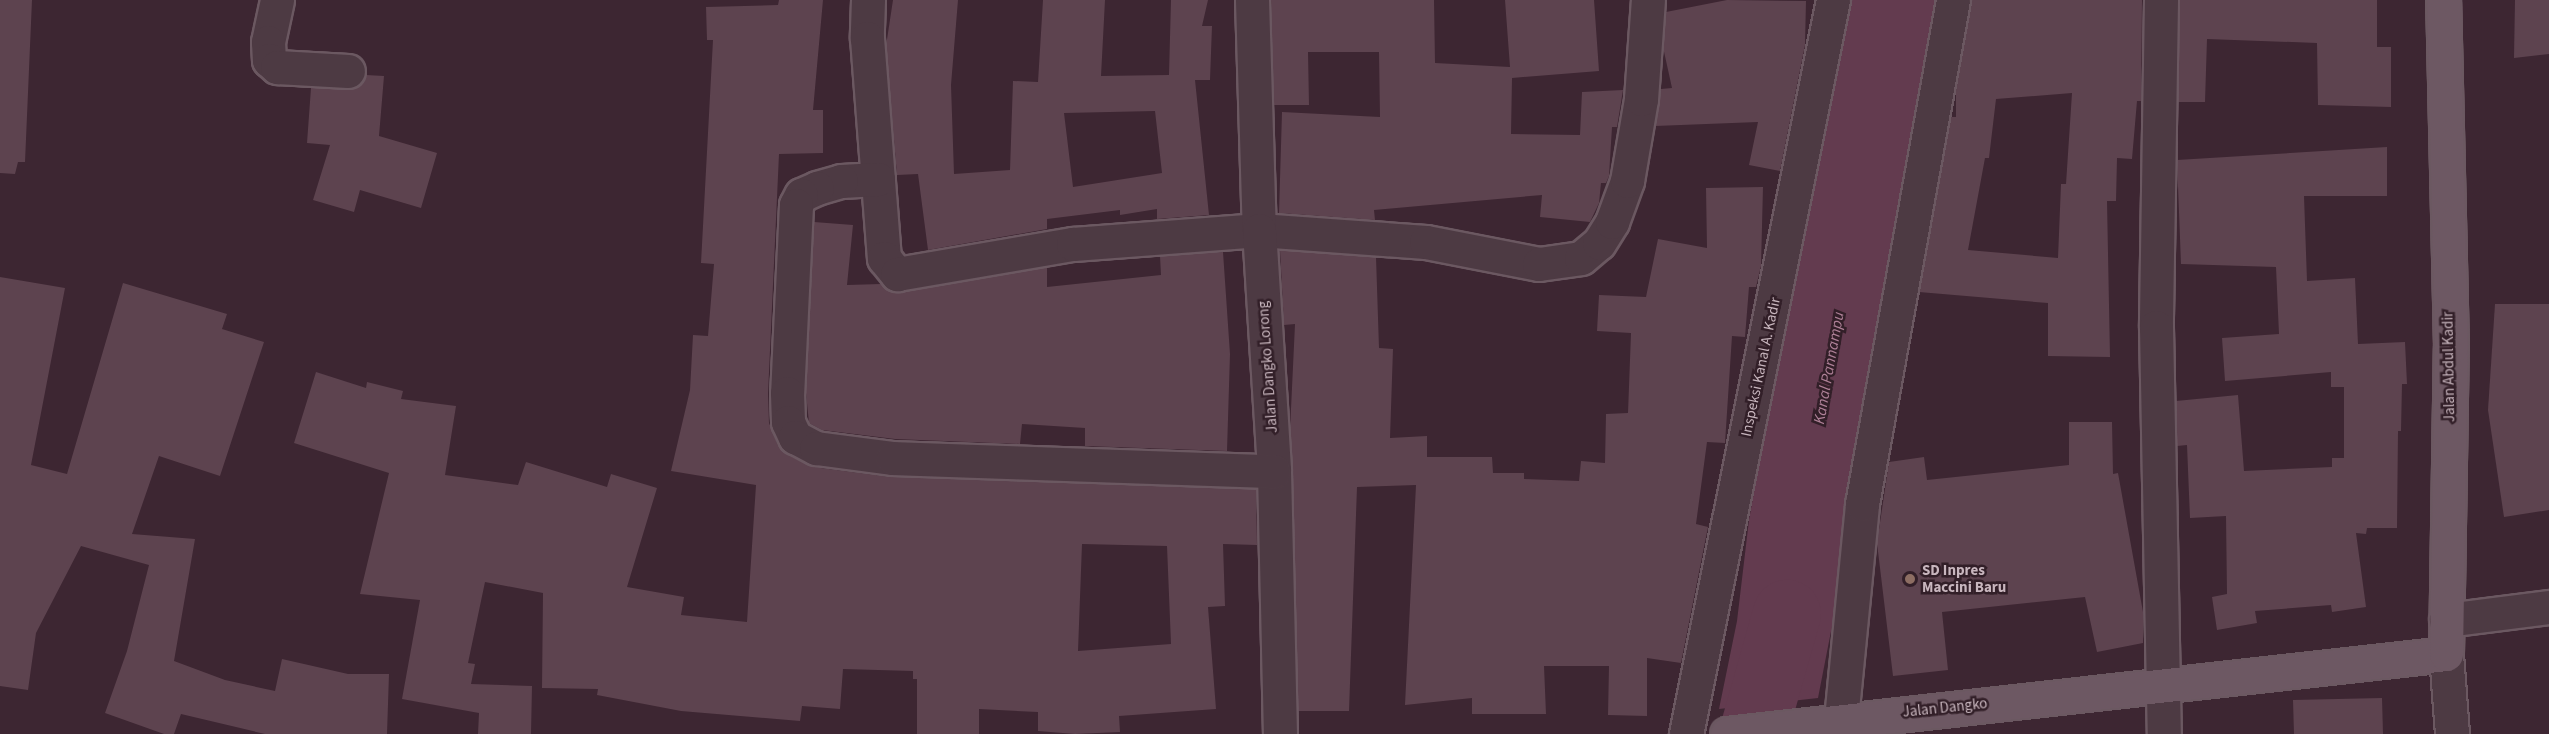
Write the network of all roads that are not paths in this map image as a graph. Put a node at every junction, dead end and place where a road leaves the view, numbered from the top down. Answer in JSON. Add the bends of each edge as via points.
{"nodes":[{"id":1,"x":277,"y":0,"type":"edge"},
{"id":2,"x":868,"y":0,"type":"edge"},
{"id":3,"x":1252,"y":0,"type":"edge"},
{"id":4,"x":1648,"y":0,"type":"edge"},
{"id":5,"x":1833,"y":0,"type":"edge"},
{"id":6,"x":1953,"y":0,"type":"edge"},
{"id":7,"x":2161,"y":0,"type":"edge"},
{"id":8,"x":2443,"y":0,"type":"edge"},
{"id":9,"x":348,"y":71,"type":"dead end"},
{"id":10,"x":879,"y":179,"type":"junction"},
{"id":11,"x":1259,"y":230,"type":"junction"},
{"id":12,"x":1274,"y":471,"type":"junction"},
{"id":13,"x":2549,"y":607,"type":"edge"},
{"id":14,"x":2446,"y":620,"type":"junction"},
{"id":15,"x":2446,"y":654,"type":"junction"},
{"id":16,"x":2163,"y":686,"type":"junction"},
{"id":17,"x":1832,"y":720,"type":"junction"},
{"id":18,"x":1280,"y":734,"type":"edge"},
{"id":19,"x":1686,"y":734,"type":"edge"},
{"id":20,"x":1727,"y":734,"type":"edge"},
{"id":21,"x":2164,"y":734,"type":"edge"},
{"id":22,"x":2452,"y":734,"type":"edge"}],
"edges":[{"from":1,"to":9,"type":"street","via":[[268,42],[269,60],[277,67]]},
{"from":2,"to":10,"type":"street","via":[[867,38]]},
{"from":3,"to":11,"type":"street","name":"Jalan Dangko Lorong"},
{"from":4,"to":11,"type":"street","via":[[1641,99],[1627,181],[1612,222],[1599,243],[1581,258],[1539,264],[1426,242]]},
{"from":5,"to":19,"type":"street","name":"Inspeksi Kanal A. Kadir"},
{"from":6,"to":17,"type":"street","via":[[1864,493]]},
{"from":7,"to":16,"type":"street","via":[[2157,327]]},
{"from":8,"to":14,"type":"main road","name":"Jalan Abdul Kadir","via":[[2451,347]]},
{"from":10,"to":11,"type":"street","via":[[884,258],[897,274],[1073,244]]},
{"from":10,"to":12,"type":"street","via":[[841,181],[817,188],[801,195],[796,205],[787,383],[788,422],[795,437],[816,448],[893,458]]},
{"from":11,"to":12,"type":"street","name":"Jalan Dangko Lorong"},
{"from":12,"to":18,"type":"street","name":"Jalan Dangko Lorong"},
{"from":13,"to":14,"type":"street"},
{"from":14,"to":15,"type":"main road","name":"Jalan Abdul Kadir"},
{"from":15,"to":16,"type":"main road","name":"Jalan Dangko"},
{"from":15,"to":22,"type":"street","name":"Jalan Abdul Kadir"},
{"from":16,"to":17,"type":"main road","name":"Jalan Dangko"},
{"from":16,"to":21,"type":"street"},
{"from":17,"to":20,"type":"main road","name":"Jalan Dangko"}]}
